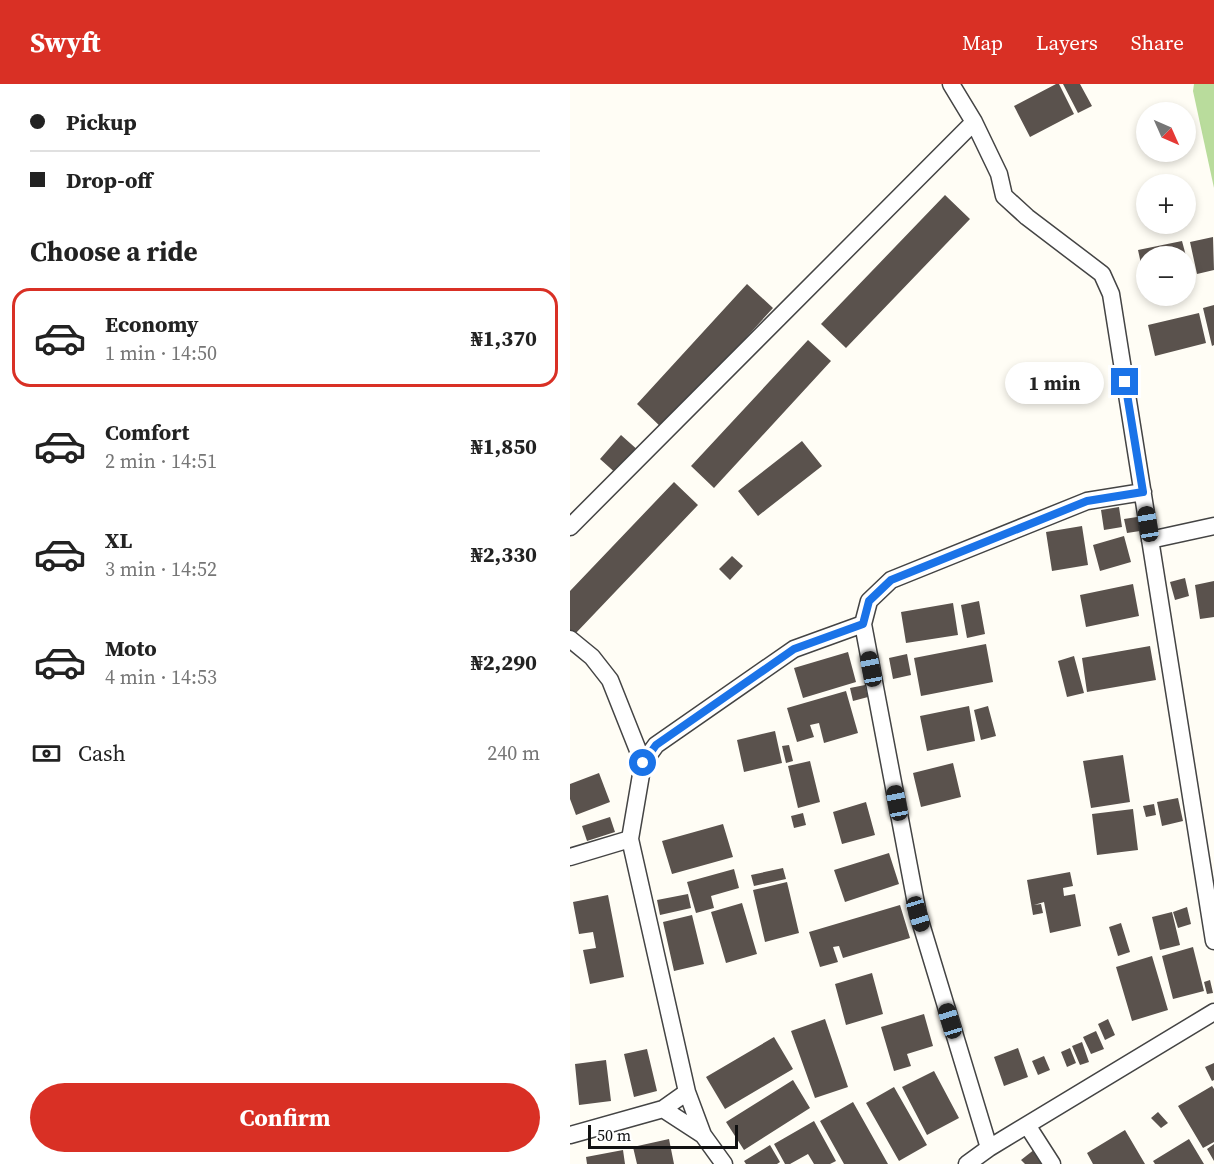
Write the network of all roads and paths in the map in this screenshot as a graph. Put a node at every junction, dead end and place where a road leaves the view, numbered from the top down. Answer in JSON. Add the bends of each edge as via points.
{"nodes":[{"id":1,"x":951,"y":84,"type":"edge"},
{"id":2,"x":974,"y":122,"type":"junction"},
{"id":3,"x":1143,"y":492,"type":"junction"},
{"id":4,"x":1214,"y":526,"type":"edge"},
{"id":5,"x":570,"y":527,"type":"edge"},
{"id":6,"x":1150,"y":540,"type":"junction"},
{"id":7,"x":863,"y":624,"type":"junction"},
{"id":8,"x":570,"y":639,"type":"edge"},
{"id":9,"x":643,"y":763,"type":"junction"},
{"id":10,"x":630,"y":839,"type":"junction"},
{"id":11,"x":570,"y":857,"type":"edge"},
{"id":12,"x":1214,"y":941,"type":"edge"},
{"id":13,"x":1214,"y":1012,"type":"edge"},
{"id":14,"x":687,"y":1092,"type":"junction"},
{"id":15,"x":663,"y":1109,"type":"junction"},
{"id":16,"x":1027,"y":1125,"type":"junction"},
{"id":17,"x":570,"y":1135,"type":"edge"},
{"id":18,"x":703,"y":1135,"type":"junction"},
{"id":19,"x":989,"y":1148,"type":"junction"},
{"id":20,"x":724,"y":1164,"type":"edge"},
{"id":21,"x":967,"y":1164,"type":"edge"},
{"id":22,"x":1053,"y":1164,"type":"edge"}],
"edges":[{"from":1,"to":2,"type":"street"},
{"from":2,"to":3,"type":"street","via":[[999,174],[1004,196],[1102,274],[1111,294]]},
{"from":2,"to":5,"type":"street"},
{"from":3,"to":6,"type":"street"},
{"from":3,"to":7,"type":"street","via":[[1087,501],[891,580],[869,601]]},
{"from":4,"to":6,"type":"street"},
{"from":6,"to":12,"type":"street"},
{"from":7,"to":9,"type":"street","via":[[794,649],[656,745]]},
{"from":7,"to":19,"type":"street","via":[[918,914]]},
{"from":8,"to":9,"type":"street","via":[[592,657],[610,680]]},
{"from":9,"to":10,"type":"street"},
{"from":10,"to":11,"type":"street"},
{"from":10,"to":14,"type":"street"},
{"from":13,"to":16,"type":"street"},
{"from":14,"to":15,"type":"street"},
{"from":14,"to":18,"type":"street"},
{"from":15,"to":17,"type":"street"},
{"from":15,"to":18,"type":"street"},
{"from":16,"to":19,"type":"street"},
{"from":16,"to":22,"type":"street"},
{"from":18,"to":20,"type":"street"},
{"from":19,"to":21,"type":"street"}]}
